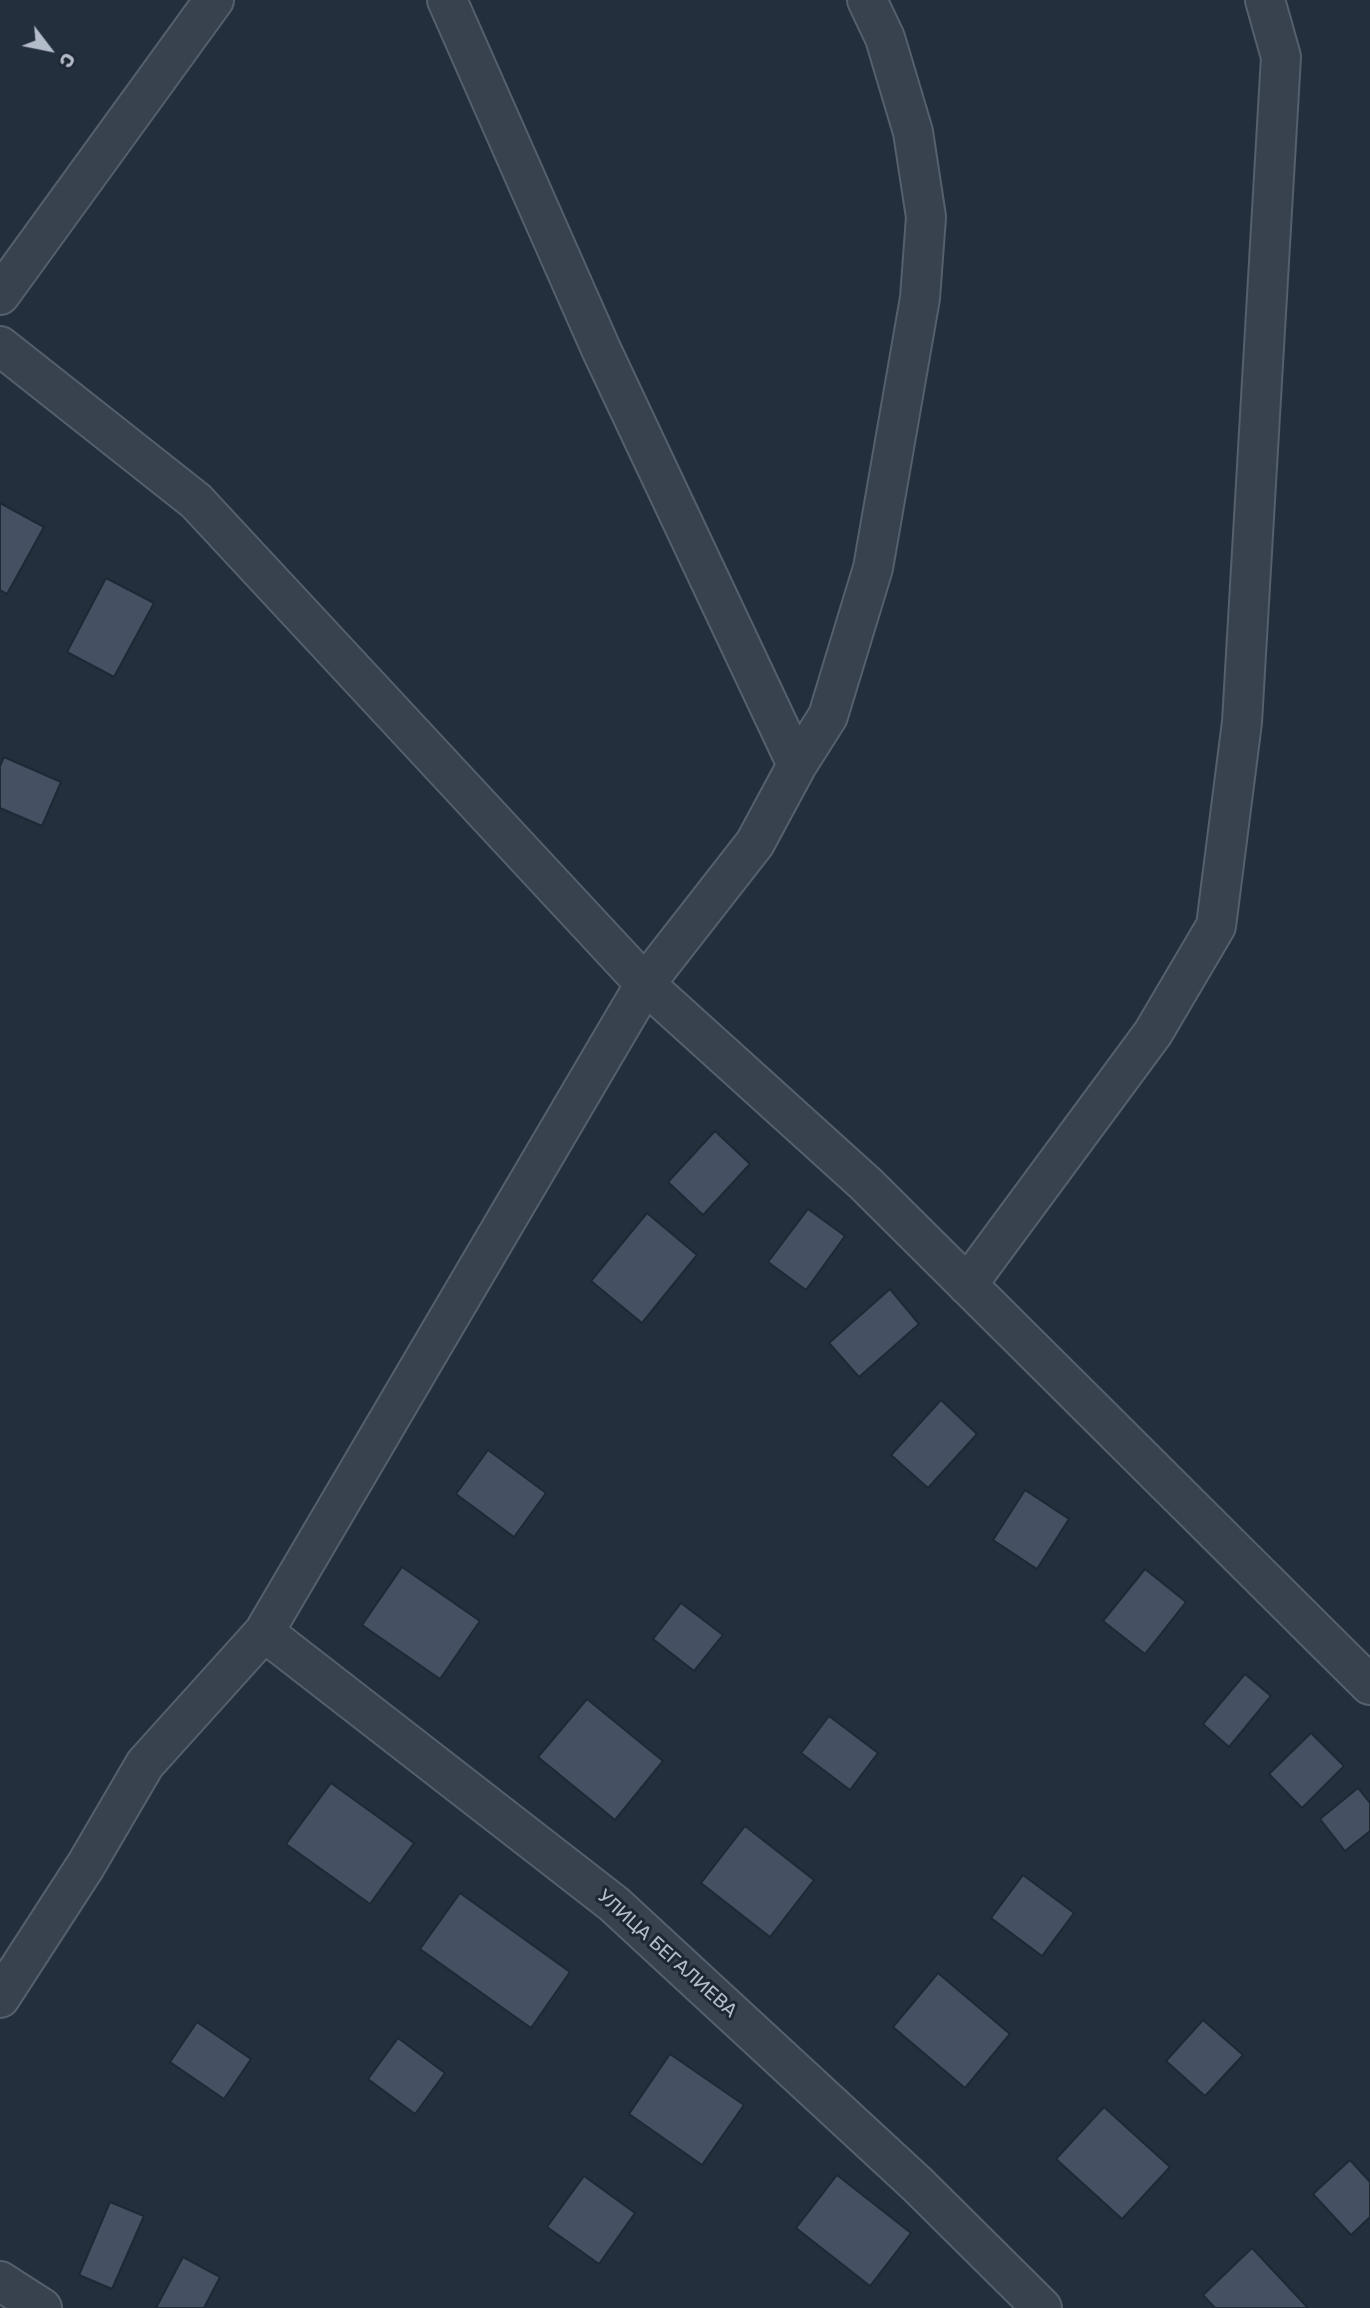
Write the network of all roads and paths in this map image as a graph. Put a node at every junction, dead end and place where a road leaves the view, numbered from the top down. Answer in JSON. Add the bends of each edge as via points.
{"nodes":[{"id":1,"x":214,"y":0,"type":"edge"},
{"id":2,"x":447,"y":0,"type":"edge"},
{"id":3,"x":867,"y":0,"type":"edge"},
{"id":4,"x":1265,"y":0,"type":"edge"},
{"id":5,"x":2,"y":285,"type":"edge"},
{"id":6,"x":0,"y":345,"type":"edge"},
{"id":7,"x":797,"y":765,"type":"junction"},
{"id":8,"x":645,"y":984,"type":"junction"},
{"id":9,"x":967,"y":1285,"type":"junction"},
{"id":10,"x":264,"y":1632,"type":"junction"},
{"id":11,"x":1370,"y":1685,"type":"edge"},
{"id":12,"x":0,"y":1998,"type":"edge"},
{"id":13,"x":0,"y":2281,"type":"edge"},
{"id":14,"x":42,"y":2308,"type":"edge"},
{"id":15,"x":1042,"y":2308,"type":"edge"}],
"edges":[{"from":1,"to":5,"type":"street"},
{"from":2,"to":7,"type":"street","via":[[601,349]]},
{"from":3,"to":7,"type":"street","via":[[885,38],[913,132],[926,217],[920,298],[873,568],[828,716]]},
{"from":4,"to":9,"type":"street","via":[[1281,57],[1242,722],[1216,926],[1153,1032]]},
{"from":6,"to":8,"type":"street","via":[[196,501]]},
{"from":7,"to":8,"type":"street","via":[[755,843]]},
{"from":8,"to":9,"type":"street","via":[[866,1184]]},
{"from":8,"to":10,"type":"street"},
{"from":9,"to":11,"type":"street"},
{"from":10,"to":12,"type":"street","via":[[145,1764]]},
{"from":10,"to":15,"type":"street","name":"УЛИЦА БЕГАЛИЕВА","via":[[614,1904],[917,2184]]},
{"from":13,"to":14,"type":"street"}]}
